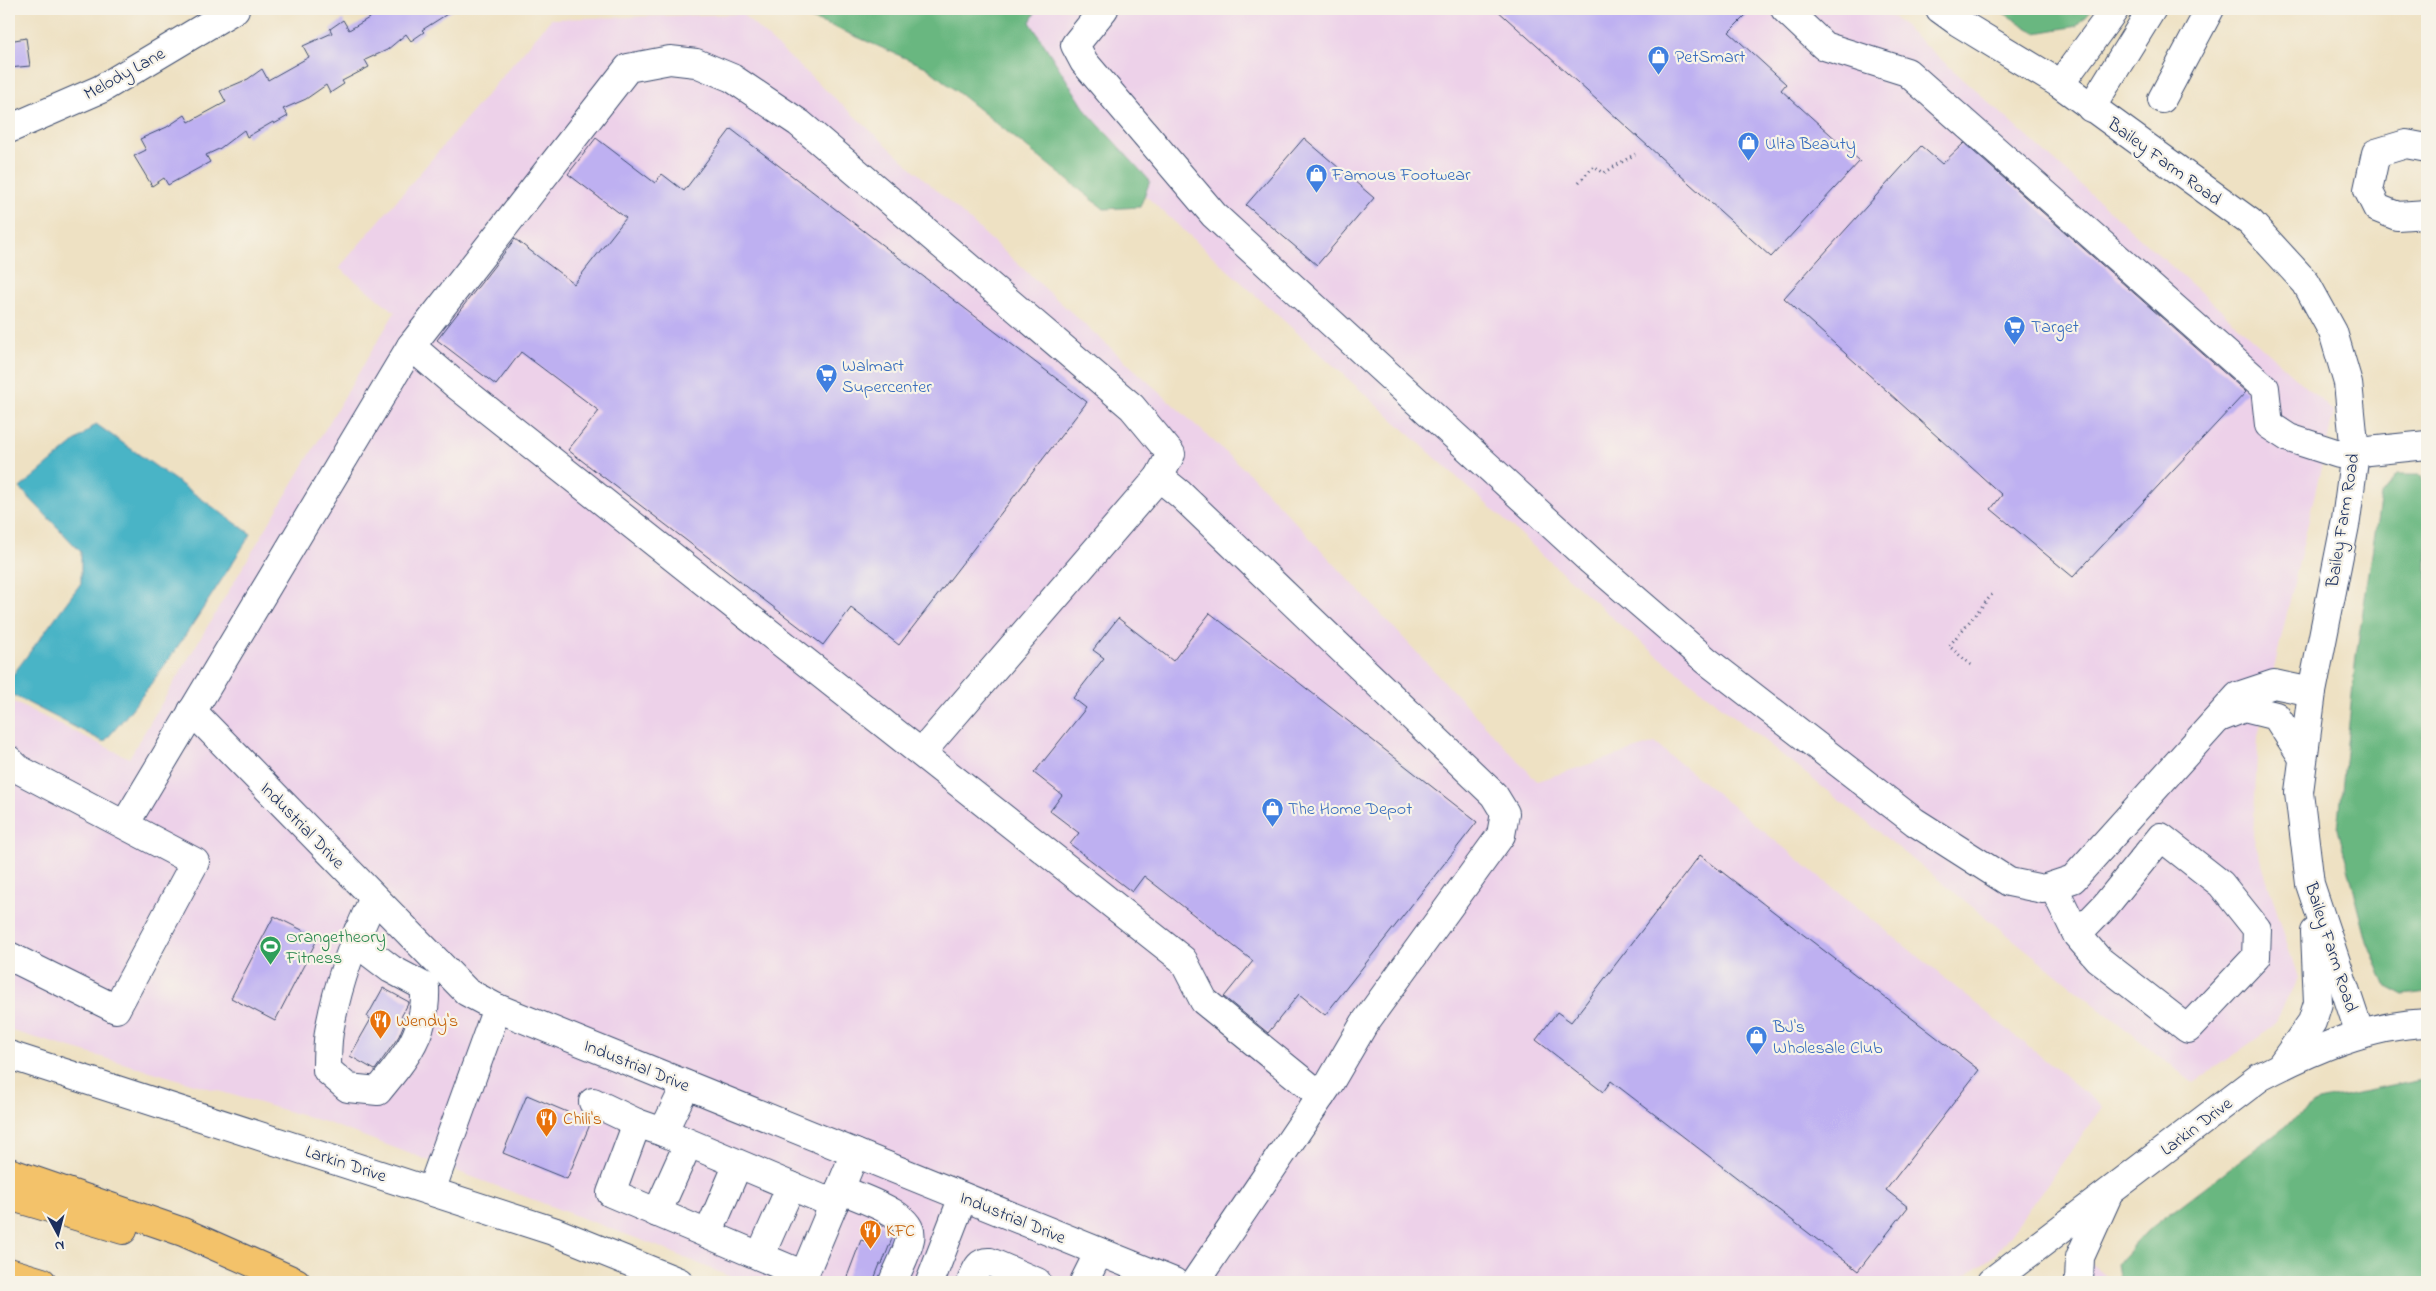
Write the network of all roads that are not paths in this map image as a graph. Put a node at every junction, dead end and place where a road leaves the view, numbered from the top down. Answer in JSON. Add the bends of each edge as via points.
{"nodes":[{"id":1,"x":235,"y":9,"type":"edge"},
{"id":2,"x":1104,"y":9,"type":"edge"},
{"id":3,"x":1785,"y":9,"type":"edge"},
{"id":4,"x":1940,"y":9,"type":"edge"},
{"id":5,"x":2115,"y":9,"type":"edge"},
{"id":6,"x":2152,"y":9,"type":"edge"},
{"id":7,"x":2210,"y":9,"type":"edge"},
{"id":8,"x":2060,"y":84,"type":"junction"},
{"id":9,"x":2162,"y":99,"type":"dead end"},
{"id":10,"x":2091,"y":108,"type":"junction"},
{"id":11,"x":9,"y":129,"type":"edge"},
{"id":12,"x":2427,"y":148,"type":"edge"},
{"id":13,"x":2427,"y":214,"type":"edge"},
{"id":14,"x":411,"y":346,"type":"junction"},
{"id":15,"x":2427,"y":445,"type":"edge"},
{"id":16,"x":2355,"y":453,"type":"junction"},
{"id":17,"x":1158,"y":477,"type":"junction"},
{"id":18,"x":2312,"y":692,"type":"junction"},
{"id":19,"x":192,"y":711,"type":"junction"},
{"id":20,"x":2218,"y":718,"type":"junction"},
{"id":21,"x":922,"y":752,"type":"junction"},
{"id":22,"x":2303,"y":758,"type":"junction"},
{"id":23,"x":9,"y":760,"type":"edge"},
{"id":24,"x":125,"y":824,"type":"junction"},
{"id":25,"x":2310,"y":884,"type":"junction"},
{"id":26,"x":2053,"y":886,"type":"junction"},
{"id":27,"x":374,"y":898,"type":"junction"},
{"id":28,"x":358,"y":930,"type":"junction"},
{"id":29,"x":2077,"y":935,"type":"junction"},
{"id":30,"x":9,"y":958,"type":"edge"},
{"id":31,"x":497,"y":1008,"type":"junction"},
{"id":32,"x":2427,"y":1023,"type":"edge"},
{"id":33,"x":2360,"y":1034,"type":"junction"},
{"id":34,"x":9,"y":1044,"type":"edge"},
{"id":35,"x":9,"y":1055,"type":"edge"},
{"id":36,"x":2279,"y":1067,"type":"junction"},
{"id":37,"x":52,"y":1068,"type":"junction"},
{"id":38,"x":686,"y":1085,"type":"junction"},
{"id":39,"x":1321,"y":1096,"type":"junction"},
{"id":40,"x":593,"y":1102,"type":"dead end"},
{"id":41,"x":638,"y":1123,"type":"junction"},
{"id":42,"x":663,"y":1132,"type":"junction"},
{"id":43,"x":688,"y":1144,"type":"junction"},
{"id":44,"x":856,"y":1153,"type":"junction"},
{"id":45,"x":738,"y":1164,"type":"junction"},
{"id":46,"x":9,"y":1172,"type":"edge"},
{"id":47,"x":791,"y":1186,"type":"junction"},
{"id":48,"x":431,"y":1191,"type":"junction"},
{"id":49,"x":2109,"y":1192,"type":"junction"},
{"id":50,"x":9,"y":1196,"type":"edge"},
{"id":51,"x":837,"y":1197,"type":"junction"},
{"id":52,"x":963,"y":1197,"type":"junction"},
{"id":53,"x":657,"y":1213,"type":"junction"},
{"id":54,"x":708,"y":1234,"type":"junction"},
{"id":55,"x":1099,"y":1252,"type":"junction"},
{"id":56,"x":760,"y":1256,"type":"junction"},
{"id":57,"x":9,"y":1272,"type":"edge"},
{"id":58,"x":809,"y":1279,"type":"edge"},
{"id":59,"x":42,"y":1282,"type":"edge"},
{"id":60,"x":281,"y":1282,"type":"edge"},
{"id":61,"x":296,"y":1282,"type":"edge"},
{"id":62,"x":679,"y":1282,"type":"edge"},
{"id":63,"x":893,"y":1282,"type":"edge"},
{"id":64,"x":930,"y":1282,"type":"edge"},
{"id":65,"x":972,"y":1282,"type":"edge"},
{"id":66,"x":1037,"y":1282,"type":"edge"},
{"id":67,"x":1084,"y":1282,"type":"edge"},
{"id":68,"x":1174,"y":1282,"type":"edge"},
{"id":69,"x":1195,"y":1282,"type":"edge"},
{"id":70,"x":1990,"y":1282,"type":"edge"},
{"id":71,"x":2079,"y":1282,"type":"edge"}],
"edges":[{"from":1,"to":11,"type":"street","name":"Melody Lane","via":[[101,89]]},
{"from":2,"to":26,"type":"street","via":[[1075,46],[1084,62],[1214,215],[1591,561],[1707,661],[1915,822],[2009,882],[2043,889]]},
{"from":3,"to":16,"type":"street","via":[[1824,46],[1907,72],[2265,388],[2268,425],[2289,438],[2338,454]]},
{"from":4,"to":8,"type":"street","name":"Bailey Farm Road"},
{"from":5,"to":8,"type":"street"},
{"from":6,"to":10,"type":"street"},
{"from":7,"to":9,"type":"street"},
{"from":8,"to":10,"type":"street","name":"Bailey Farm Road"},
{"from":10,"to":16,"type":"street","name":"Bailey Farm Road","via":[[2250,222],[2306,283],[2333,332],[2348,383]]},
{"from":12,"to":13,"type":"street","via":[[2406,144],[2376,153],[2368,190],[2377,208],[2397,216]]},
{"from":14,"to":17,"type":"street","via":[[628,68],[670,60],[696,63],[732,78],[799,123],[1132,408],[1172,454]]},
{"from":14,"to":19,"type":"street"},
{"from":14,"to":21,"type":"street"},
{"from":15,"to":16,"type":"street"},
{"from":16,"to":18,"type":"street","name":"Bailey Farm Road","via":[[2346,520]]},
{"from":17,"to":21,"type":"street"},
{"from":17,"to":39,"type":"street","via":[[1180,494],[1494,795],[1505,813],[1501,835],[1364,1024]]},
{"from":18,"to":20,"type":"street","via":[[2274,684],[2238,696]]},
{"from":18,"to":22,"type":"street","name":"Bailey Farm Road"},
{"from":19,"to":24,"type":"street"},
{"from":19,"to":27,"type":"street","name":"Industrial Drive"},
{"from":20,"to":22,"type":"street","via":[[2244,708],[2276,716]]},
{"from":20,"to":26,"type":"street","via":[[2073,879]]},
{"from":21,"to":39,"type":"street","via":[[1183,960],[1204,1001]]},
{"from":22,"to":25,"type":"street","name":"Bailey Farm Road","via":[[2299,792]]},
{"from":23,"to":24,"type":"street","via":[[18,769]]},
{"from":24,"to":30,"type":"street","via":[[194,862],[116,1010]]},
{"from":25,"to":33,"type":"street","name":"Bailey Farm Road"},
{"from":25,"to":36,"type":"street","via":[[2318,1003],[2312,1022]]},
{"from":26,"to":29,"type":"street"},
{"from":27,"to":28,"type":"street"},
{"from":27,"to":31,"type":"street","name":"Industrial Drive","via":[[467,992]]},
{"from":28,"to":28,"type":"street","via":[[329,1033],[327,1070],[348,1088],[378,1091],[410,1052],[426,1008],[425,987],[370,952]]},
{"from":29,"to":29,"type":"street","via":[[2098,959],[2188,1029],[2256,958],[2257,929],[2221,884],[2161,837]]},
{"from":31,"to":38,"type":"street","name":"Industrial Drive"},
{"from":31,"to":48,"type":"street"},
{"from":32,"to":33,"type":"street","name":"Larkin Drive"},
{"from":33,"to":36,"type":"street","name":"Larkin Drive"},
{"from":34,"to":37,"type":"street"},
{"from":35,"to":37,"type":"street","name":"Larkin Drive"},
{"from":36,"to":49,"type":"street","name":"Larkin Drive","via":[[2260,1077]]},
{"from":37,"to":48,"type":"street","name":"Larkin Drive"},
{"from":38,"to":42,"type":"street"},
{"from":38,"to":44,"type":"street","name":"Industrial Drive"},
{"from":39,"to":69,"type":"street"},
{"from":40,"to":41,"type":"street"},
{"from":41,"to":42,"type":"street"},
{"from":41,"to":53,"type":"street","via":[[611,1193]]},
{"from":42,"to":43,"type":"street"},
{"from":43,"to":45,"type":"street"},
{"from":43,"to":53,"type":"street"},
{"from":44,"to":51,"type":"street"},
{"from":44,"to":52,"type":"street","name":"Industrial Drive"},
{"from":45,"to":47,"type":"street"},
{"from":45,"to":54,"type":"street"},
{"from":46,"to":61,"type":"highway","via":[[183,1232]]},
{"from":47,"to":51,"type":"street"},
{"from":47,"to":56,"type":"street"},
{"from":48,"to":62,"type":"street","name":"Larkin Drive","via":[[553,1231]]},
{"from":49,"to":70,"type":"street","name":"Larkin Drive"},
{"from":49,"to":71,"type":"street","via":[[2080,1258]]},
{"from":50,"to":60,"type":"highway","via":[[170,1244]]},
{"from":51,"to":58,"type":"street"},
{"from":51,"to":63,"type":"street","via":[[897,1215],[906,1221],[910,1239]]},
{"from":52,"to":55,"type":"street","name":"Industrial Drive"},
{"from":52,"to":64,"type":"street"},
{"from":53,"to":54,"type":"street"},
{"from":54,"to":56,"type":"street"},
{"from":55,"to":67,"type":"street"},
{"from":55,"to":68,"type":"street","name":"Industrial Drive"},
{"from":56,"to":58,"type":"street"},
{"from":57,"to":59,"type":"highway"},
{"from":65,"to":66,"type":"street","via":[[979,1265],[990,1262]]}]}
